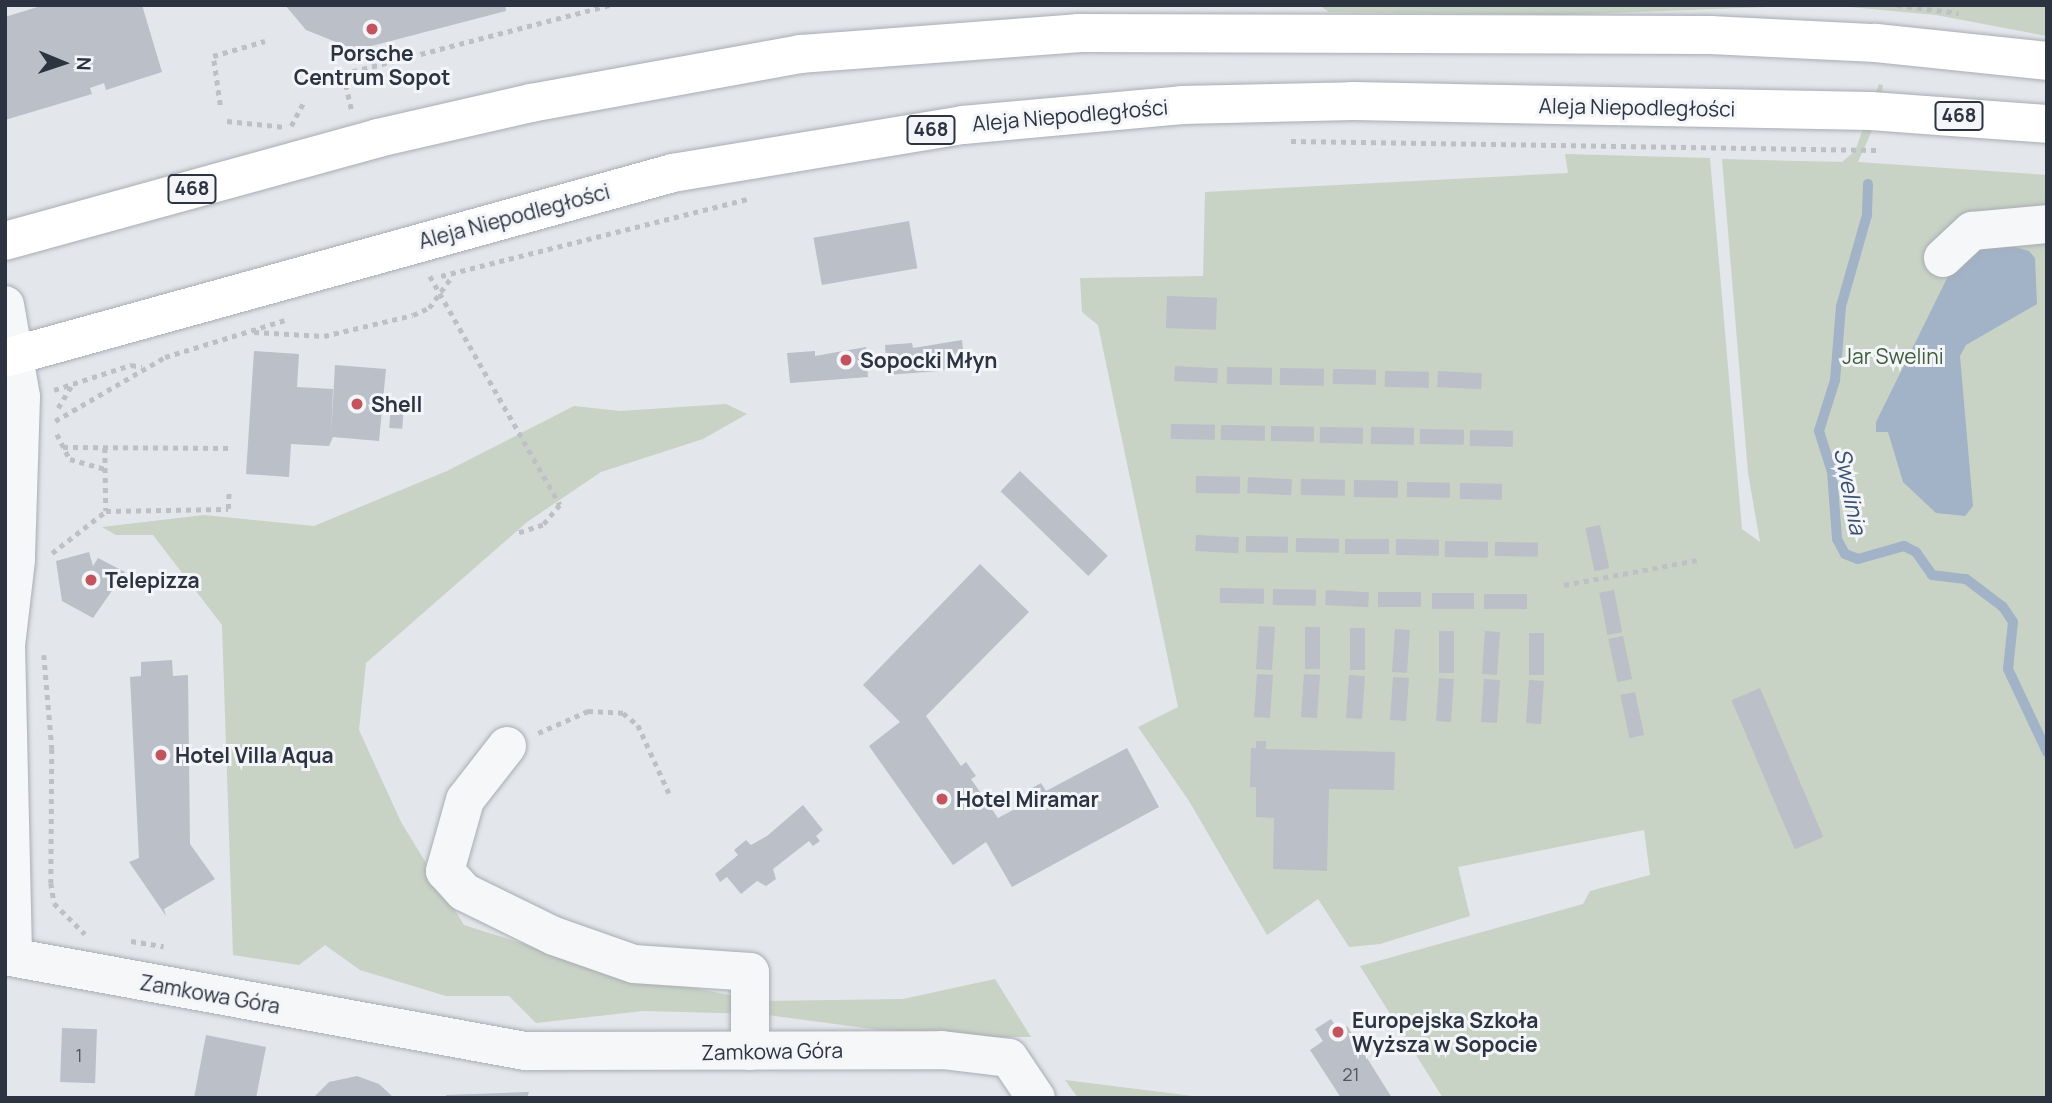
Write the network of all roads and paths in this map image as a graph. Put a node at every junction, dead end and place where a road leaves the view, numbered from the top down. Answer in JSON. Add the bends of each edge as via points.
{"nodes":[{"id":1,"x":610,"y":5,"type":"edge"},
{"id":2,"x":265,"y":41,"type":"dead end"},
{"id":3,"x":2047,"y":61,"type":"edge"},
{"id":4,"x":303,"y":103,"type":"dead end"},
{"id":5,"x":220,"y":105,"type":"dead end"},
{"id":6,"x":351,"y":117,"type":"dead end"},
{"id":7,"x":227,"y":121,"type":"dead end"},
{"id":8,"x":2047,"y":124,"type":"edge"},
{"id":9,"x":290,"y":128,"type":"junction"},
{"id":10,"x":286,"y":136,"type":"dead end"},
{"id":11,"x":1282,"y":141,"type":"dead end"},
{"id":12,"x":1874,"y":150,"type":"dead end"},
{"id":13,"x":758,"y":197,"type":"dead end"},
{"id":14,"x":2047,"y":224,"type":"edge"},
{"id":15,"x":5,"y":241,"type":"edge"},
{"id":16,"x":1943,"y":258,"type":"dead end"},
{"id":17,"x":430,"y":276,"type":"dead end"},
{"id":18,"x":441,"y":294,"type":"junction"},
{"id":19,"x":5,"y":305,"type":"edge"},
{"id":20,"x":12,"y":356,"type":"edge"},
{"id":21,"x":143,"y":368,"type":"junction"},
{"id":22,"x":71,"y":386,"type":"junction"},
{"id":23,"x":32,"y":414,"type":"junction"},
{"id":24,"x":63,"y":447,"type":"junction"},
{"id":25,"x":105,"y":448,"type":"junction"},
{"id":26,"x":231,"y":448,"type":"dead end"},
{"id":27,"x":105,"y":469,"type":"junction"},
{"id":28,"x":229,"y":492,"type":"dead end"},
{"id":29,"x":106,"y":511,"type":"junction"},
{"id":30,"x":516,"y":534,"type":"dead end"},
{"id":31,"x":1697,"y":560,"type":"dead end"},
{"id":32,"x":45,"y":561,"type":"dead end"},
{"id":33,"x":1564,"y":585,"type":"dead end"},
{"id":34,"x":43,"y":649,"type":"dead end"},
{"id":35,"x":507,"y":746,"type":"joint"},
{"id":36,"x":669,"y":793,"type":"dead end"},
{"id":37,"x":95,"y":936,"type":"dead end"},
{"id":38,"x":116,"y":940,"type":"dead end"},
{"id":39,"x":168,"y":947,"type":"dead end"},
{"id":40,"x":9,"y":956,"type":"edge"},
{"id":41,"x":750,"y":1051,"type":"junction"},
{"id":42,"x":1036,"y":1098,"type":"edge"}],
"edges":[{"from":1,"to":6,"type":"path","via":[[342,74]]},
{"from":2,"to":5,"type":"path","via":[[213,56]]},
{"from":3,"to":15,"type":"main road","number":"468","via":[[1876,43],[1710,35],[1078,33],[801,54],[531,103],[378,138]]},
{"from":4,"to":9,"type":"path"},
{"from":7,"to":9,"type":"path"},
{"from":8,"to":20,"type":"main road","name":"Aleja Niepodległości","number":"468","via":[[1871,111],[1353,101],[1182,105],[963,125],[673,173]]},
{"from":9,"to":10,"type":"path"},
{"from":11,"to":12,"type":"path"},
{"from":13,"to":18,"type":"path","via":[[452,276]]},
{"from":14,"to":16,"type":"street","via":[[1972,231]]},
{"from":17,"to":18,"type":"path"},
{"from":18,"to":21,"type":"path","via":[[429,309],[412,315],[324,336],[253,332]]},
{"from":18,"to":30,"type":"path","via":[[560,505],[543,525]]},
{"from":19,"to":20,"type":"street","name":"Zamkowa Góra"},
{"from":20,"to":23,"type":"street","name":"Zamkowa Góra"},
{"from":21,"to":22,"type":"path","via":[[131,365]]},
{"from":21,"to":23,"type":"path"},
{"from":22,"to":23,"type":"path"},
{"from":22,"to":23,"type":"path"},
{"from":23,"to":24,"type":"path"},
{"from":23,"to":40,"type":"street","name":"Zamkowa Góra","via":[[6,645]]},
{"from":24,"to":25,"type":"path"},
{"from":24,"to":27,"type":"path","via":[[87,467]]},
{"from":25,"to":26,"type":"path"},
{"from":25,"to":27,"type":"path"},
{"from":27,"to":29,"type":"path"},
{"from":28,"to":29,"type":"path","via":[[228,509]]},
{"from":29,"to":32,"type":"path","via":[[71,533]]},
{"from":31,"to":33,"type":"path"},
{"from":34,"to":37,"type":"path","via":[[52,749],[54,904],[69,922]]},
{"from":35,"to":36,"type":"path","via":[[588,711],[623,713],[638,725]]},
{"from":35,"to":41,"type":"street","via":[[465,800],[445,872],[464,892],[554,936],[634,964],[750,972]]},
{"from":38,"to":39,"type":"path"},
{"from":40,"to":41,"type":"street","name":"Zamkowa Góra","via":[[524,1051]]},
{"from":41,"to":42,"type":"street","name":"Zamkowa Góra","via":[[942,1050],[1009,1058]]}]}
